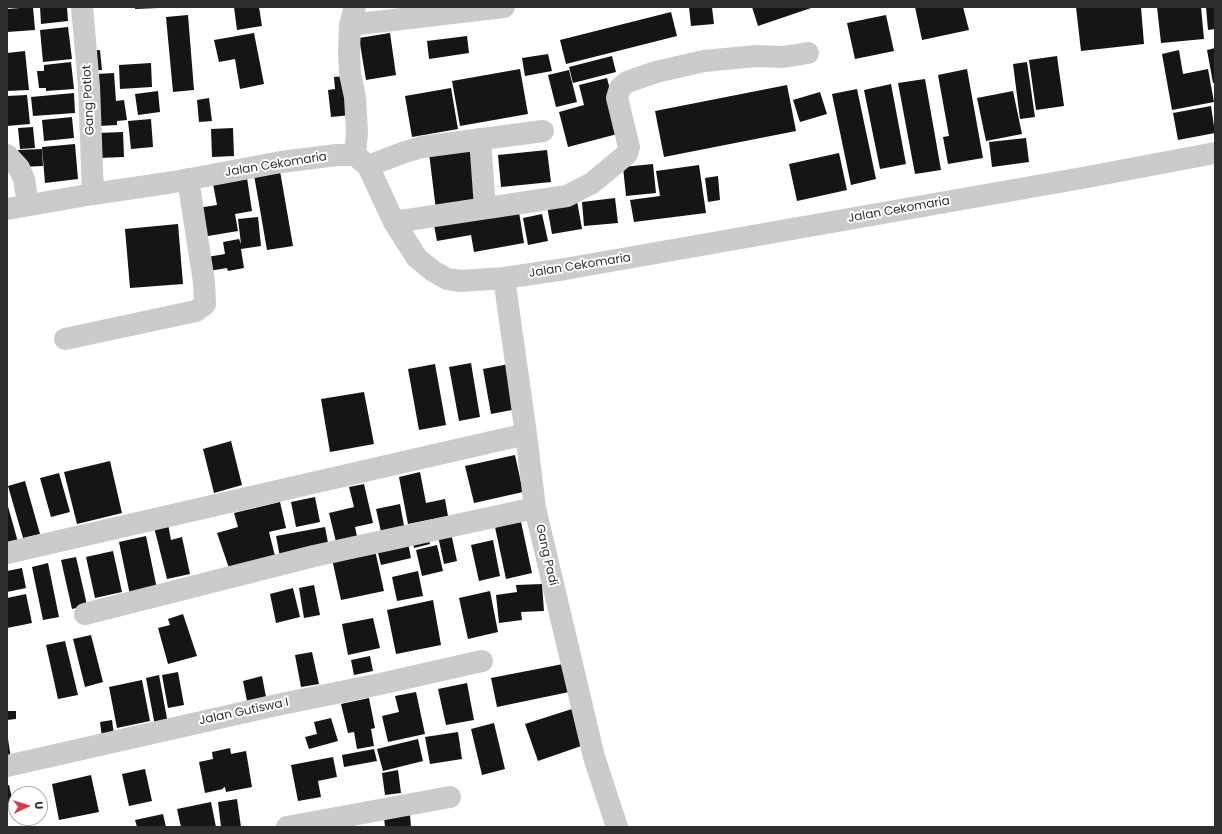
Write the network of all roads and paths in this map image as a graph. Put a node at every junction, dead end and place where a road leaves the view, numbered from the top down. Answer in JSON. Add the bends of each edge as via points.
{"nodes":[{"id":1,"x":82,"y":7,"type":"edge"},
{"id":2,"x":504,"y":7,"type":"edge"},
{"id":3,"x":352,"y":16,"type":"edge"},
{"id":4,"x":808,"y":53,"type":"dead end"},
{"id":5,"x":543,"y":131,"type":"dead end"},
{"id":6,"x":480,"y":140,"type":"junction"},
{"id":7,"x":1215,"y":153,"type":"edge"},
{"id":8,"x":7,"y":155,"type":"edge"},
{"id":9,"x":362,"y":161,"type":"junction"},
{"id":10,"x":188,"y":179,"type":"junction"},
{"id":11,"x":93,"y":194,"type":"junction"},
{"id":12,"x":27,"y":199,"type":"junction"},
{"id":13,"x":486,"y":208,"type":"junction"},
{"id":14,"x":7,"y":209,"type":"edge"},
{"id":15,"x":394,"y":222,"type":"junction"},
{"id":16,"x":504,"y":278,"type":"junction"},
{"id":17,"x":65,"y":339,"type":"dead end"},
{"id":18,"x":526,"y":434,"type":"junction"},
{"id":19,"x":535,"y":508,"type":"junction"},
{"id":20,"x":7,"y":553,"type":"edge"},
{"id":21,"x":85,"y":614,"type":"dead end"},
{"id":22,"x":482,"y":661,"type":"dead end"},
{"id":23,"x":7,"y":766,"type":"edge"},
{"id":24,"x":450,"y":796,"type":"dead end"},
{"id":25,"x":287,"y":827,"type":"edge"},
{"id":26,"x":617,"y":827,"type":"edge"}],
"edges":[{"from":1,"to":11,"type":"street","name":"Gang Potlot","via":[[89,86]]},
{"from":2,"to":3,"type":"street"},
{"from":3,"to":9,"type":"street","via":[[350,74]]},
{"from":4,"to":13,"type":"street","via":[[783,57],[757,56],[704,61],[656,72],[627,82],[620,88],[617,98],[629,147],[627,154],[592,183],[567,196]]},
{"from":5,"to":6,"type":"street"},
{"from":6,"to":9,"type":"street","via":[[422,147]]},
{"from":6,"to":13,"type":"street"},
{"from":7,"to":16,"type":"street","name":"Jalan Cekomaria","via":[[655,254]]},
{"from":8,"to":12,"type":"street","via":[[19,168],[24,179]]},
{"from":9,"to":10,"type":"street","name":"Jalan Cekomaria","via":[[337,155],[280,162]]},
{"from":9,"to":15,"type":"street","name":"Jalan Cekomaria"},
{"from":10,"to":11,"type":"street","name":"Jalan Cekomaria"},
{"from":10,"to":17,"type":"street","via":[[205,304],[196,312]]},
{"from":11,"to":12,"type":"street","name":"Jalan Cekomaria"},
{"from":12,"to":14,"type":"street","name":"Jalan Cekomaria"},
{"from":13,"to":15,"type":"street"},
{"from":15,"to":16,"type":"street","name":"Jalan Cekomaria","via":[[417,258],[447,279],[461,281]]},
{"from":16,"to":18,"type":"street","name":"Gang Padi"},
{"from":18,"to":19,"type":"street","name":"Gang Padi"},
{"from":18,"to":20,"type":"street"},
{"from":19,"to":21,"type":"street","via":[[314,556]]},
{"from":19,"to":26,"type":"street","name":"Gang Padi","via":[[594,757]]},
{"from":22,"to":23,"type":"street","name":"Jalan Gutiswa I"},
{"from":24,"to":25,"type":"street"}]}
